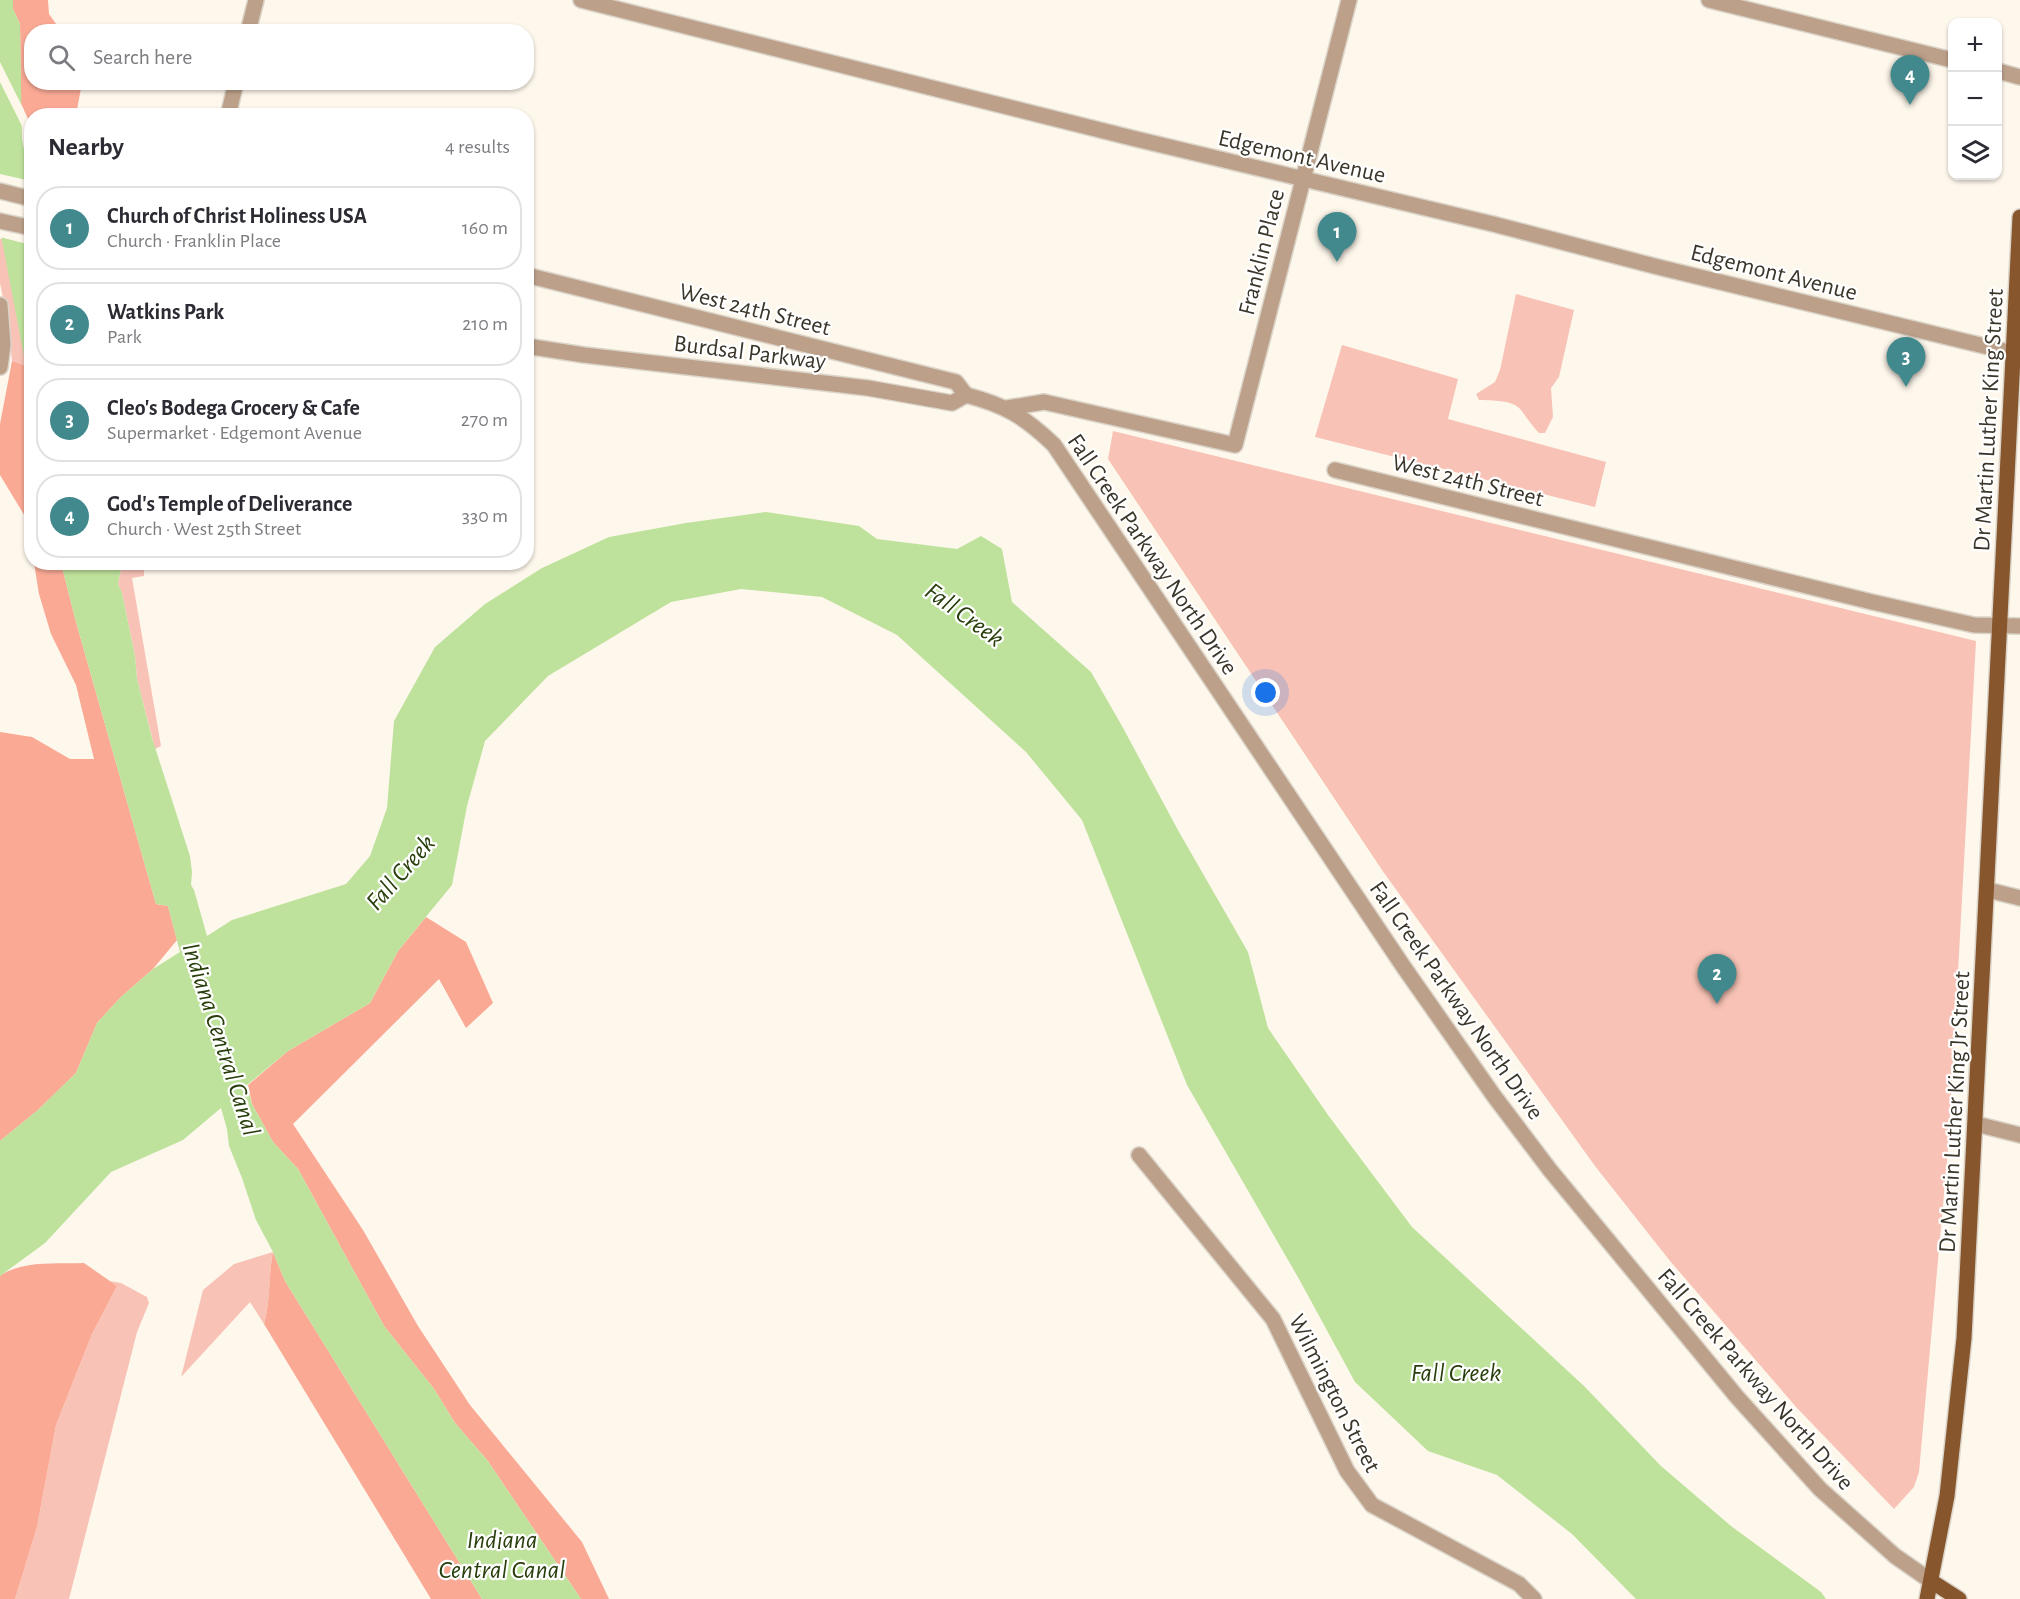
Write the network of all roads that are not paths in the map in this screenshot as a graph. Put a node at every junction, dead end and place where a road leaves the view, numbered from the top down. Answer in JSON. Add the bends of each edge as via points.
{"nodes":[{"id":1,"x":256,"y":0,"type":"edge"},
{"id":2,"x":581,"y":0,"type":"edge"},
{"id":3,"x":1349,"y":0,"type":"edge"},
{"id":4,"x":1709,"y":0,"type":"edge"},
{"id":5,"x":250,"y":24,"type":"edge"},
{"id":6,"x":1948,"y":59,"type":"edge"},
{"id":7,"x":2002,"y":72,"type":"edge"},
{"id":8,"x":2020,"y":77,"type":"edge"},
{"id":9,"x":234,"y":90,"type":"edge"},
{"id":10,"x":230,"y":108,"type":"edge"},
{"id":11,"x":1303,"y":180,"type":"junction"},
{"id":12,"x":0,"y":191,"type":"edge"},
{"id":13,"x":24,"y":197,"type":"edge"},
{"id":14,"x":2020,"y":217,"type":"edge"},
{"id":15,"x":0,"y":221,"type":"edge"},
{"id":16,"x":24,"y":226,"type":"edge"},
{"id":17,"x":534,"y":277,"type":"edge"},
{"id":18,"x":0,"y":305,"type":"edge"},
{"id":19,"x":534,"y":347,"type":"edge"},
{"id":20,"x":2013,"y":353,"type":"junction"},
{"id":21,"x":0,"y":368,"type":"edge"},
{"id":22,"x":966,"y":395,"type":"junction"},
{"id":23,"x":1007,"y":408,"type":"junction"},
{"id":24,"x":1335,"y":470,"type":"dead end"},
{"id":25,"x":2000,"y":626,"type":"junction"},
{"id":26,"x":2020,"y":626,"type":"edge"},
{"id":27,"x":1988,"y":890,"type":"junction"},
{"id":28,"x":2020,"y":898,"type":"edge"},
{"id":29,"x":1976,"y":1124,"type":"junction"},
{"id":30,"x":2020,"y":1135,"type":"edge"},
{"id":31,"x":1139,"y":1155,"type":"dead end"},
{"id":32,"x":1931,"y":1581,"type":"junction"},
{"id":33,"x":1534,"y":1599,"type":"edge"},
{"id":34,"x":1927,"y":1599,"type":"edge"},
{"id":35,"x":1959,"y":1599,"type":"edge"}],
"edges":[{"from":1,"to":5,"type":"street"},
{"from":2,"to":11,"type":"street","name":"Edgemont Avenue"},
{"from":3,"to":11,"type":"street","name":"Franklin Place"},
{"from":4,"to":6,"type":"street"},
{"from":7,"to":8,"type":"street"},
{"from":9,"to":10,"type":"street"},
{"from":11,"to":20,"type":"street","name":"Edgemont Avenue"},
{"from":11,"to":23,"type":"street","name":"Franklin Place","via":[[1235,445],[1044,402]]},
{"from":12,"to":13,"type":"street"},
{"from":14,"to":20,"type":"main road","name":"Dr Martin Luther King Street"},
{"from":15,"to":16,"type":"street"},
{"from":17,"to":22,"type":"street","name":"West 24th Street","via":[[956,382]]},
{"from":18,"to":21,"type":"street"},
{"from":19,"to":22,"type":"street","name":"Burdsal Parkway","via":[[868,388],[952,403]]},
{"from":20,"to":25,"type":"main road","name":"Dr Martin Luther King Street"},
{"from":22,"to":23,"type":"street","name":"Fall Creek Parkway North Drive"},
{"from":23,"to":32,"type":"street","name":"Fall Creek Parkway North Drive","via":[[1044,435],[1059,452],[1409,975],[1550,1170],[1737,1397],[1820,1489],[1895,1556]]},
{"from":24,"to":25,"type":"street","name":"West 24th Street","via":[[1872,602],[1974,625]]},
{"from":25,"to":26,"type":"street"},
{"from":25,"to":27,"type":"main road","name":"Dr Martin Luther King Jr Street"},
{"from":27,"to":28,"type":"street"},
{"from":27,"to":29,"type":"main road","name":"Dr Martin Luther King Jr Street"},
{"from":29,"to":30,"type":"street"},
{"from":29,"to":32,"type":"main road","name":"Dr Martin Luther King Jr Street","via":[[1957,1419]]},
{"from":31,"to":33,"type":"street","name":"Wilmington Street","via":[[1273,1319],[1347,1471],[1372,1505],[1519,1584]]},
{"from":32,"to":34,"type":"main road","name":"Dr Martin Luther King Jr Street"},
{"from":32,"to":35,"type":"main road","name":"Fall Creek Parkway North Drive"}]}
